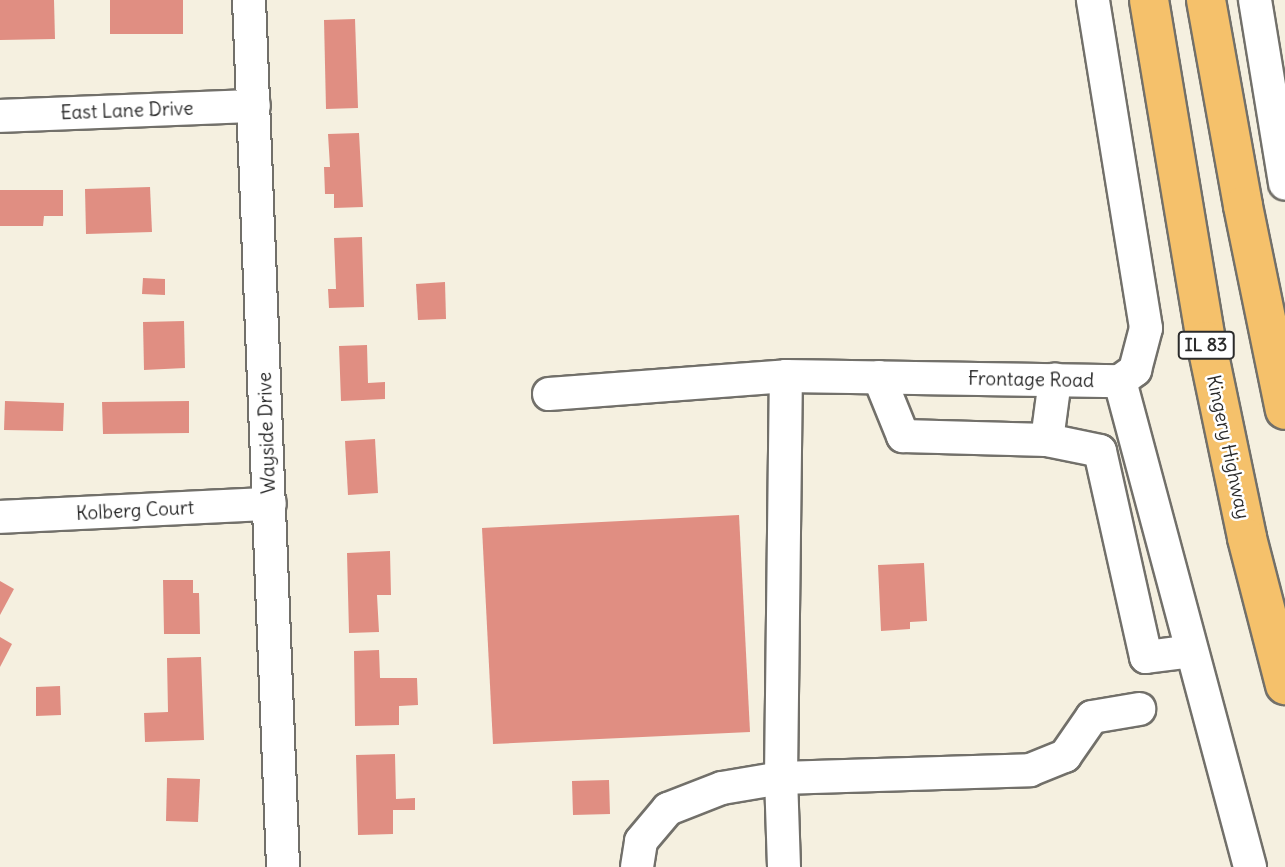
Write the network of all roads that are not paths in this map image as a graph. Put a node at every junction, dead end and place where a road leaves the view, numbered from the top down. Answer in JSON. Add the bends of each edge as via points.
{"nodes":[{"id":1,"x":249,"y":0,"type":"edge"},
{"id":2,"x":1093,"y":0,"type":"edge"},
{"id":3,"x":1149,"y":0,"type":"edge"},
{"id":4,"x":1206,"y":0,"type":"edge"},
{"id":5,"x":1255,"y":0,"type":"edge"},
{"id":6,"x":254,"y":106,"type":"junction"},
{"id":7,"x":0,"y":116,"type":"edge"},
{"id":8,"x":1284,"y":177,"type":"edge"},
{"id":9,"x":786,"y":376,"type":"junction"},
{"id":10,"x":879,"y":377,"type":"junction"},
{"id":11,"x":1055,"y":380,"type":"junction"},
{"id":12,"x":1120,"y":381,"type":"junction"},
{"id":13,"x":549,"y":394,"type":"dead end"},
{"id":14,"x":1285,"y":410,"type":"edge"},
{"id":15,"x":1047,"y":440,"type":"junction"},
{"id":16,"x":270,"y":504,"type":"junction"},
{"id":17,"x":0,"y":517,"type":"edge"},
{"id":18,"x":1192,"y":651,"type":"junction"},
{"id":19,"x":1285,"y":685,"type":"edge"},
{"id":20,"x":1139,"y":709,"type":"dead end"},
{"id":21,"x":780,"y":778,"type":"junction"},
{"id":22,"x":283,"y":867,"type":"edge"},
{"id":23,"x":637,"y":867,"type":"edge"},
{"id":24,"x":784,"y":867,"type":"edge"},
{"id":25,"x":1251,"y":867,"type":"edge"}],
"edges":[{"from":1,"to":6,"type":"street","name":"Wayside Drive"},
{"from":2,"to":12,"type":"street","name":"Frontage Road","via":[[1146,328],[1135,370]]},
{"from":3,"to":19,"type":"highway","name":"Kingery Highway","number":"IL 83","via":[[1206,341],[1247,538]]},
{"from":4,"to":14,"type":"highway"},
{"from":5,"to":8,"type":"street"},
{"from":6,"to":7,"type":"street","name":"East Lane Drive"},
{"from":6,"to":16,"type":"street","name":"Wayside Drive"},
{"from":9,"to":10,"type":"street","name":"Frontage Road"},
{"from":9,"to":13,"type":"street","name":"Frontage Road"},
{"from":9,"to":21,"type":"street"},
{"from":10,"to":11,"type":"street","name":"Frontage Road"},
{"from":10,"to":15,"type":"street","via":[[903,436]]},
{"from":11,"to":12,"type":"street","name":"Frontage Road"},
{"from":11,"to":15,"type":"street"},
{"from":12,"to":18,"type":"street"},
{"from":15,"to":18,"type":"street","via":[[1100,451],[1146,657]]},
{"from":16,"to":17,"type":"street","name":"Kolberg Court"},
{"from":16,"to":22,"type":"street","name":"Wayside Drive"},
{"from":18,"to":25,"type":"street"},
{"from":20,"to":21,"type":"street","via":[[1092,716],[1065,756],[1030,770]]},
{"from":21,"to":23,"type":"street","via":[[722,788],[668,809],[641,841]]},
{"from":21,"to":24,"type":"street"}]}
